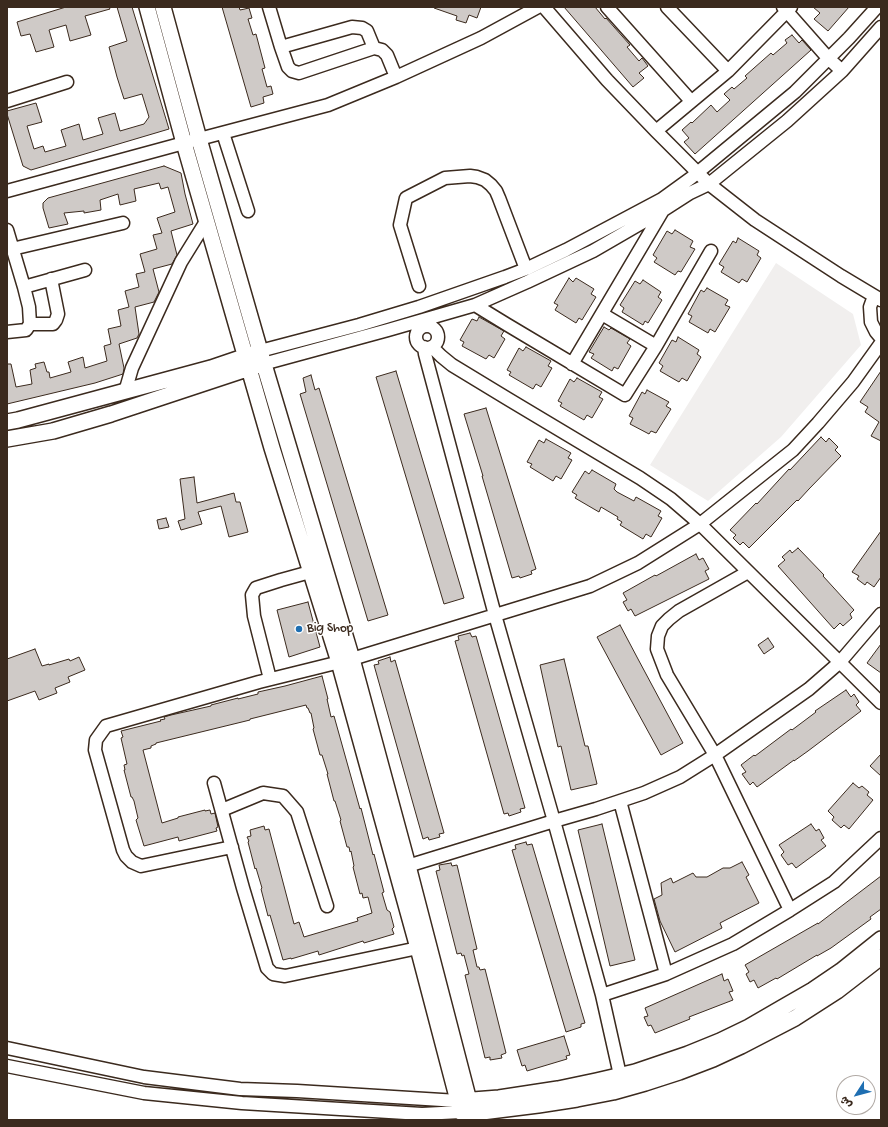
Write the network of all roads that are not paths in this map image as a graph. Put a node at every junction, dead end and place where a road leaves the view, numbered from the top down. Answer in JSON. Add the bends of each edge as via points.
{"nodes":[{"id":1,"x":147,"y":7,"type":"edge"},
{"id":2,"x":163,"y":7,"type":"edge"},
{"id":3,"x":269,"y":7,"type":"edge"},
{"id":4,"x":538,"y":7,"type":"edge"},
{"id":5,"x":544,"y":7,"type":"edge"},
{"id":6,"x":607,"y":7,"type":"edge"},
{"id":7,"x":667,"y":7,"type":"edge"},
{"id":8,"x":877,"y":7,"type":"edge"},
{"id":9,"x":787,"y":9,"type":"edge"},
{"id":10,"x":881,"y":28,"type":"edge"},
{"id":11,"x":281,"y":47,"type":"junction"},
{"id":12,"x":374,"y":48,"type":"junction"},
{"id":13,"x":828,"y":58,"type":"junction"},
{"id":14,"x":728,"y":71,"type":"junction"},
{"id":15,"x":842,"y":71,"type":"junction"},
{"id":16,"x":396,"y":77,"type":"junction"},
{"id":17,"x":67,"y":82,"type":"dead end"},
{"id":18,"x":7,"y":101,"type":"edge"},
{"id":19,"x":691,"y":101,"type":"junction"},
{"id":20,"x":656,"y":131,"type":"junction"},
{"id":21,"x":223,"y":133,"type":"junction"},
{"id":22,"x":199,"y":139,"type":"junction"},
{"id":23,"x":184,"y":143,"type":"junction"},
{"id":24,"x":696,"y":173,"type":"junction"},
{"id":25,"x":709,"y":184,"type":"junction"},
{"id":26,"x":7,"y":191,"type":"edge"},
{"id":27,"x":248,"y":211,"type":"dead end"},
{"id":28,"x":662,"y":211,"type":"junction"},
{"id":29,"x":207,"y":220,"type":"junction"},
{"id":30,"x":123,"y":223,"type":"dead end"},
{"id":31,"x":7,"y":230,"type":"edge"},
{"id":32,"x":12,"y":249,"type":"junction"},
{"id":33,"x":711,"y":251,"type":"dead end"},
{"id":34,"x":526,"y":269,"type":"junction"},
{"id":35,"x":85,"y":270,"type":"dead end"},
{"id":36,"x":50,"y":279,"type":"junction"},
{"id":37,"x":419,"y":286,"type":"dead end"},
{"id":38,"x":24,"y":287,"type":"junction"},
{"id":39,"x":877,"y":298,"type":"edge"},
{"id":40,"x":475,"y":305,"type":"junction"},
{"id":41,"x":419,"y":307,"type":"junction"},
{"id":42,"x":602,"y":314,"type":"junction"},
{"id":43,"x":423,"y":323,"type":"junction"},
{"id":44,"x":30,"y":324,"type":"junction"},
{"id":45,"x":7,"y":332,"type":"edge"},
{"id":46,"x":881,"y":338,"type":"edge"},
{"id":47,"x":881,"y":343,"type":"edge"},
{"id":48,"x":656,"y":346,"type":"junction"},
{"id":49,"x":428,"y":347,"type":"junction"},
{"id":50,"x":254,"y":360,"type":"junction"},
{"id":51,"x":572,"y":364,"type":"junction"},
{"id":52,"x":125,"y":392,"type":"junction"},
{"id":53,"x":7,"y":422,"type":"edge"},
{"id":54,"x":7,"y":440,"type":"edge"},
{"id":55,"x":700,"y":524,"type":"junction"},
{"id":56,"x":310,"y":572,"type":"junction"},
{"id":57,"x":748,"y":572,"type":"junction"},
{"id":58,"x":881,"y":614,"type":"edge"},
{"id":59,"x":495,"y":615,"type":"junction"},
{"id":60,"x":345,"y":660,"type":"junction"},
{"id":61,"x":840,"y":662,"type":"junction"},
{"id":62,"x":270,"y":679,"type":"junction"},
{"id":63,"x":881,"y":703,"type":"edge"},
{"id":64,"x":715,"y":755,"type":"junction"},
{"id":65,"x":214,"y":783,"type":"dead end"},
{"id":66,"x":620,"y":801,"type":"junction"},
{"id":67,"x":222,"y":810,"type":"junction"},
{"id":68,"x":554,"y":820,"type":"junction"},
{"id":69,"x":881,"y":838,"type":"edge"},
{"id":70,"x":232,"y":847,"type":"junction"},
{"id":71,"x":402,"y":868,"type":"junction"},
{"id":72,"x":327,"y":906,"type":"dead end"},
{"id":73,"x":790,"y":910,"type":"junction"},
{"id":74,"x":881,"y":939,"type":"edge"},
{"id":75,"x":418,"y":948,"type":"junction"},
{"id":76,"x":881,"y":957,"type":"edge"},
{"id":77,"x":666,"y":974,"type":"junction"},
{"id":78,"x":602,"y":995,"type":"junction"},
{"id":79,"x":7,"y":1048,"type":"edge"},
{"id":80,"x":7,"y":1066,"type":"edge"},
{"id":81,"x":622,"y":1082,"type":"junction"},
{"id":82,"x":468,"y":1111,"type":"edge"}],
"edges":[{"from":1,"to":23,"type":"main road"},
{"from":2,"to":22,"type":"main road"},
{"from":3,"to":11,"type":"street"},
{"from":4,"to":16,"type":"street","via":[[481,38]]},
{"from":5,"to":20,"type":"street","via":[[607,80]]},
{"from":6,"to":19,"type":"street"},
{"from":7,"to":14,"type":"street"},
{"from":8,"to":13,"type":"street"},
{"from":9,"to":13,"type":"street"},
{"from":9,"to":14,"type":"street"},
{"from":10,"to":15,"type":"street"},
{"from":11,"to":12,"type":"street","via":[[352,27],[367,31]]},
{"from":11,"to":12,"type":"street","via":[[288,67],[299,73]]},
{"from":12,"to":16,"type":"street","via":[[388,55]]},
{"from":13,"to":15,"type":"street"},
{"from":13,"to":24,"type":"street","via":[[795,92]]},
{"from":14,"to":19,"type":"street"},
{"from":15,"to":25,"type":"street"},
{"from":16,"to":21,"type":"street","via":[[328,105]]},
{"from":17,"to":18,"type":"street"},
{"from":19,"to":20,"type":"street"},
{"from":20,"to":24,"type":"street"},
{"from":21,"to":22,"type":"street"},
{"from":21,"to":27,"type":"street"},
{"from":22,"to":23,"type":"street"},
{"from":22,"to":50,"type":"main road"},
{"from":23,"to":26,"type":"street"},
{"from":23,"to":29,"type":"main road"},
{"from":24,"to":25,"type":"street"},
{"from":24,"to":34,"type":"street","via":[[656,203]]},
{"from":25,"to":28,"type":"street"},
{"from":25,"to":39,"type":"street","via":[[755,220]]},
{"from":28,"to":40,"type":"street","via":[[593,251]]},
{"from":28,"to":42,"type":"street"},
{"from":29,"to":50,"type":"main road"},
{"from":29,"to":52,"type":"street","via":[[181,262],[132,368]]},
{"from":30,"to":32,"type":"street"},
{"from":31,"to":32,"type":"street"},
{"from":32,"to":38,"type":"street"},
{"from":33,"to":48,"type":"street"},
{"from":34,"to":37,"type":"street","via":[[496,191],[491,185],[477,177],[445,178],[406,198],[400,225]]},
{"from":34,"to":41,"type":"street"},
{"from":35,"to":36,"type":"street"},
{"from":36,"to":38,"type":"street"},
{"from":36,"to":44,"type":"street","via":[[58,314],[56,320],[53,324]]},
{"from":38,"to":44,"type":"street"},
{"from":39,"to":46,"type":"street","via":[[870,307],[871,322]]},
{"from":40,"to":43,"type":"street"},
{"from":40,"to":51,"type":"street"},
{"from":41,"to":43,"type":"street"},
{"from":41,"to":50,"type":"street"},
{"from":42,"to":48,"type":"street"},
{"from":42,"to":51,"type":"street"},
{"from":43,"to":49,"type":"street","via":[[437,331],[438,335],[437,342]]},
{"from":43,"to":50,"type":"street"},
{"from":44,"to":45,"type":"street","via":[[26,330]]},
{"from":47,"to":55,"type":"street","via":[[853,382],[793,450]]},
{"from":48,"to":51,"type":"street","via":[[625,395]]},
{"from":49,"to":55,"type":"street","via":[[508,399],[640,478]]},
{"from":49,"to":59,"type":"street","via":[[427,362]]},
{"from":50,"to":52,"type":"main road","via":[[211,368]]},
{"from":50,"to":54,"type":"main road","via":[[104,416],[53,431]]},
{"from":50,"to":56,"type":"main road"},
{"from":50,"to":60,"type":"main road"},
{"from":52,"to":53,"type":"main road"},
{"from":55,"to":57,"type":"street"},
{"from":55,"to":59,"type":"street","via":[[638,563],[590,586]]},
{"from":56,"to":60,"type":"main road"},
{"from":56,"to":62,"type":"street","via":[[256,588],[252,595],[254,616]]},
{"from":57,"to":61,"type":"street"},
{"from":57,"to":64,"type":"street","via":[[679,611],[662,626],[658,636],[656,649],[667,675]]},
{"from":58,"to":61,"type":"street"},
{"from":59,"to":60,"type":"street"},
{"from":59,"to":68,"type":"street"},
{"from":60,"to":62,"type":"street"},
{"from":60,"to":71,"type":"main road"},
{"from":61,"to":63,"type":"street"},
{"from":61,"to":64,"type":"street","via":[[809,689]]},
{"from":62,"to":70,"type":"street","via":[[106,726],[96,740],[95,750],[123,850],[132,862],[141,866]]},
{"from":64,"to":66,"type":"street","via":[[680,777]]},
{"from":64,"to":73,"type":"street"},
{"from":65,"to":67,"type":"street"},
{"from":66,"to":68,"type":"street"},
{"from":66,"to":77,"type":"street"},
{"from":67,"to":70,"type":"street"},
{"from":67,"to":72,"type":"street","via":[[263,793],[283,796],[297,812]]},
{"from":68,"to":71,"type":"street"},
{"from":68,"to":78,"type":"street"},
{"from":69,"to":73,"type":"street","via":[[834,882]]},
{"from":70,"to":75,"type":"street","via":[[267,968],[273,974],[285,976]]},
{"from":71,"to":75,"type":"main road"},
{"from":71,"to":82,"type":"main road"},
{"from":73,"to":77,"type":"street","via":[[733,944]]},
{"from":74,"to":81,"type":"main road","via":[[813,990],[749,1027]]},
{"from":75,"to":82,"type":"main road"},
{"from":76,"to":81,"type":"main road","via":[[837,991],[769,1032],[713,1059],[646,1083]]},
{"from":77,"to":78,"type":"street"},
{"from":78,"to":81,"type":"street"},
{"from":79,"to":82,"type":"street","via":[[144,1077],[240,1089],[297,1091]]},
{"from":80,"to":82,"type":"street","via":[[144,1093],[258,1104],[422,1114]]},
{"from":81,"to":82,"type":"main road","via":[[499,1098]]}]}
